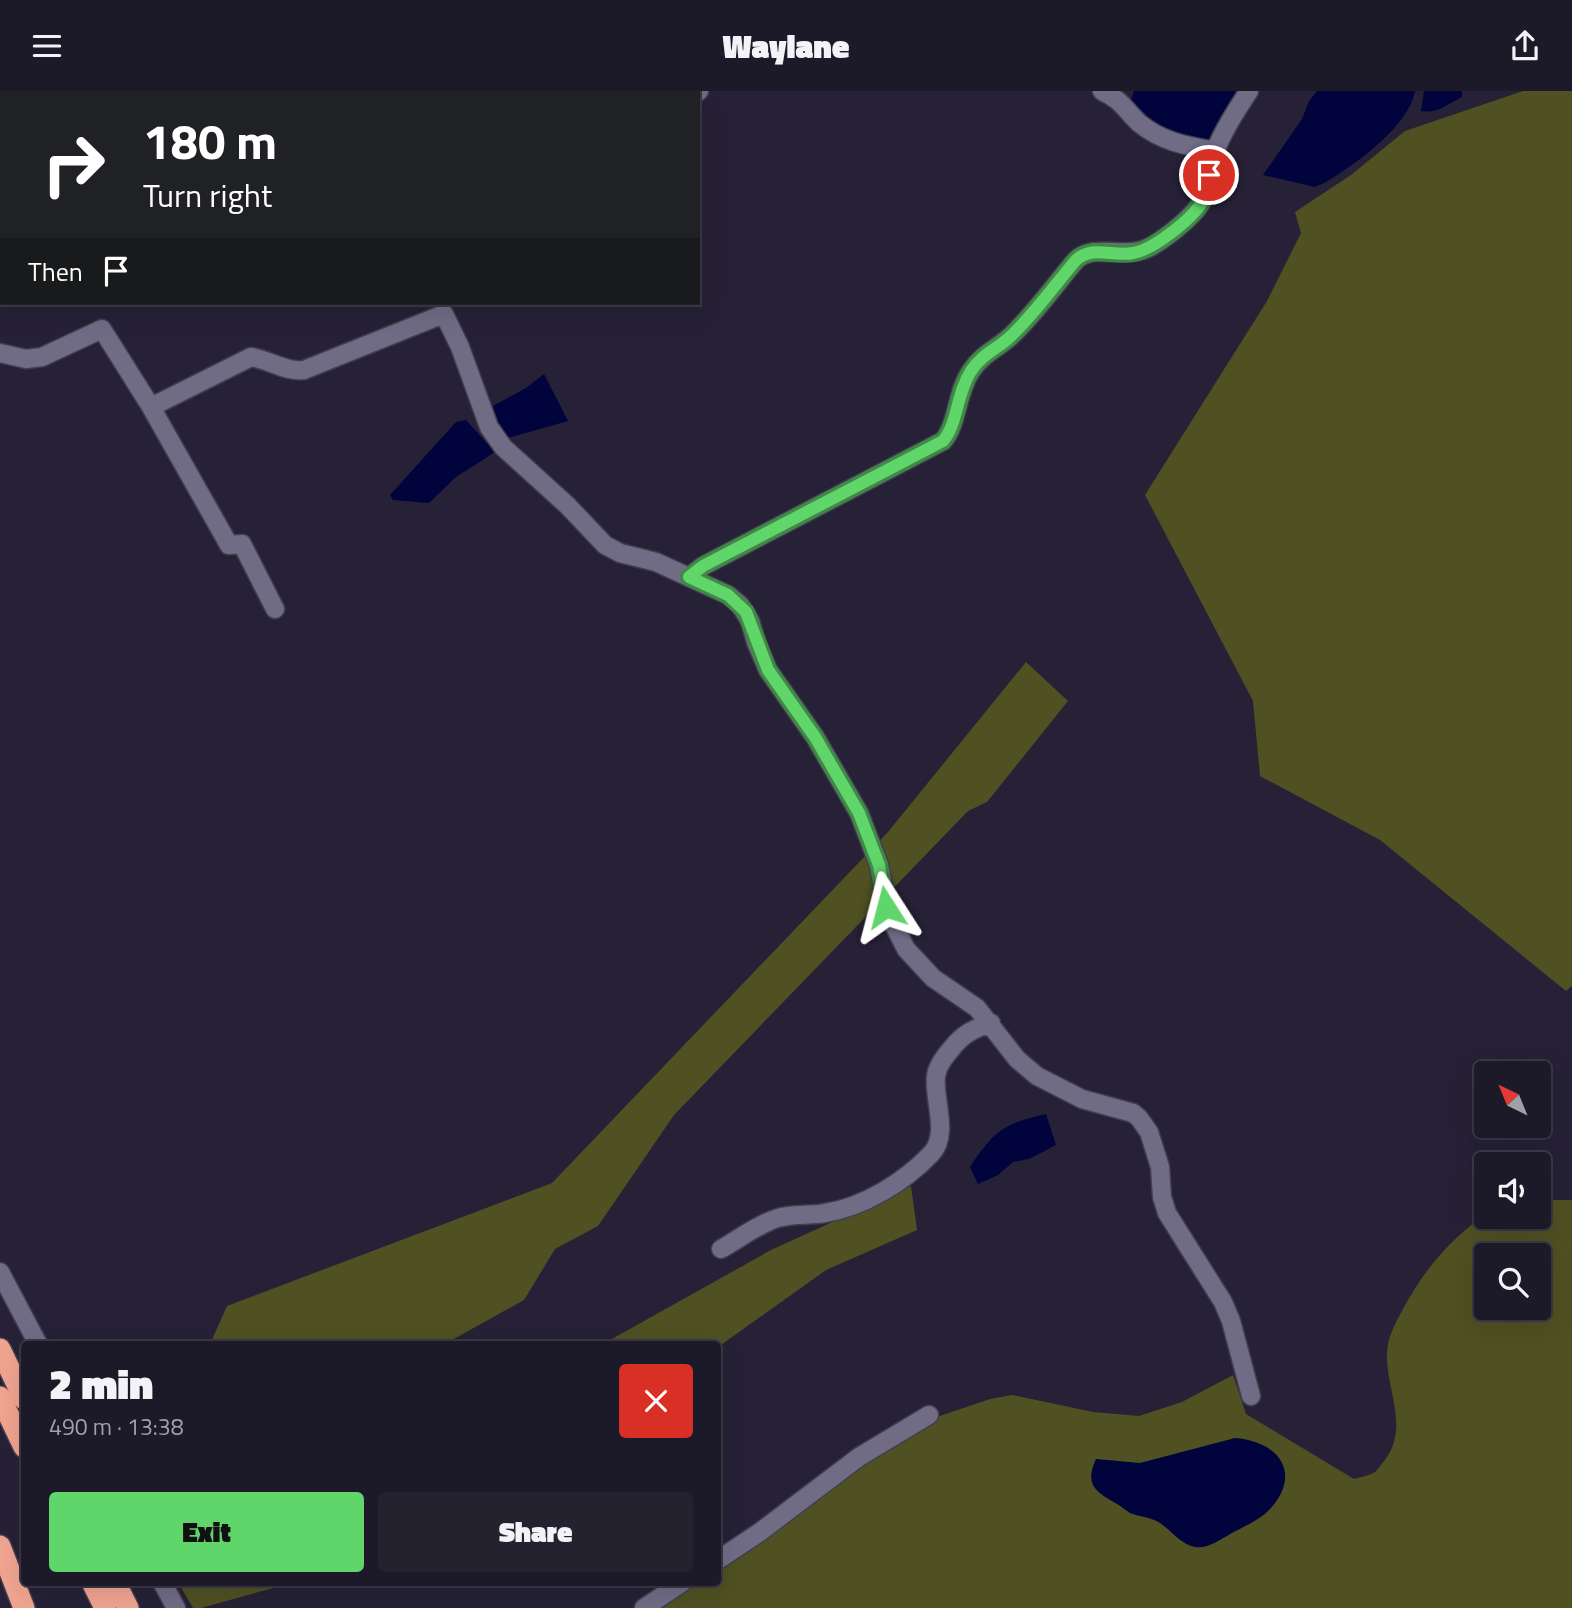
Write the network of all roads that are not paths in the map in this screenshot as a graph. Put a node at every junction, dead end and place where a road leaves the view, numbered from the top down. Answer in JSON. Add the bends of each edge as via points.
{"nodes":[{"id":1,"x":1102,"y":91,"type":"edge"},
{"id":2,"x":1249,"y":91,"type":"edge"},
{"id":3,"x":1215,"y":151,"type":"junction"},
{"id":4,"x":0,"y":353,"type":"edge"},
{"id":5,"x":151,"y":407,"type":"junction"},
{"id":6,"x":689,"y":577,"type":"junction"},
{"id":7,"x":275,"y":609,"type":"dead end"},
{"id":8,"x":991,"y":1023,"type":"junction"},
{"id":9,"x":722,"y":1249,"type":"dead end"},
{"id":10,"x":0,"y":1272,"type":"edge"},
{"id":11,"x":36,"y":1341,"type":"edge"},
{"id":12,"x":0,"y":1349,"type":"edge"},
{"id":13,"x":21,"y":1393,"type":"edge"},
{"id":14,"x":1251,"y":1396,"type":"dead end"},
{"id":15,"x":0,"y":1397,"type":"edge"},
{"id":16,"x":929,"y":1415,"type":"dead end"},
{"id":17,"x":21,"y":1441,"type":"edge"},
{"id":18,"x":0,"y":1546,"type":"edge"},
{"id":19,"x":721,"y":1558,"type":"edge"},
{"id":20,"x":94,"y":1586,"type":"edge"},
{"id":21,"x":118,"y":1586,"type":"edge"},
{"id":22,"x":164,"y":1586,"type":"edge"},
{"id":23,"x":677,"y":1586,"type":"edge"},
{"id":24,"x":24,"y":1608,"type":"edge"},
{"id":25,"x":105,"y":1608,"type":"edge"},
{"id":26,"x":128,"y":1608,"type":"edge"},
{"id":27,"x":176,"y":1608,"type":"edge"},
{"id":28,"x":644,"y":1608,"type":"edge"}],
"edges":[{"from":1,"to":3,"type":"street","via":[[1122,102],[1141,124],[1177,145]]},
{"from":2,"to":3,"type":"street"},
{"from":3,"to":6,"type":"street","via":[[1203,200],[1170,233],[1134,253],[1082,255],[1013,335],[983,356],[963,383],[951,429],[943,441]]},
{"from":4,"to":5,"type":"street","via":[[26,359],[42,357],[102,329]]},
{"from":5,"to":6,"type":"street","via":[[251,357],[304,370],[444,314],[489,427],[503,447],[605,545]]},
{"from":5,"to":7,"type":"street","via":[[229,545],[242,544]]},
{"from":6,"to":8,"type":"street","via":[[728,595],[746,612],[768,670],[815,737],[859,813],[879,865],[889,915],[906,949],[933,978]]},
{"from":8,"to":9,"type":"street","via":[[962,1036],[940,1064],[936,1076],[938,1143],[907,1175],[853,1207],[776,1219]]},
{"from":8,"to":14,"type":"street","via":[[1017,1059],[1037,1076],[1082,1099],[1133,1112],[1144,1124],[1160,1167],[1167,1213],[1223,1302]]},
{"from":10,"to":11,"type":"street"},
{"from":12,"to":13,"type":"highway"},
{"from":15,"to":17,"type":"highway"},
{"from":16,"to":19,"type":"street","via":[[859,1457]]},
{"from":18,"to":24,"type":"highway"},
{"from":20,"to":25,"type":"highway"},
{"from":21,"to":26,"type":"highway"},
{"from":22,"to":27,"type":"street"},
{"from":23,"to":28,"type":"street"}]}
